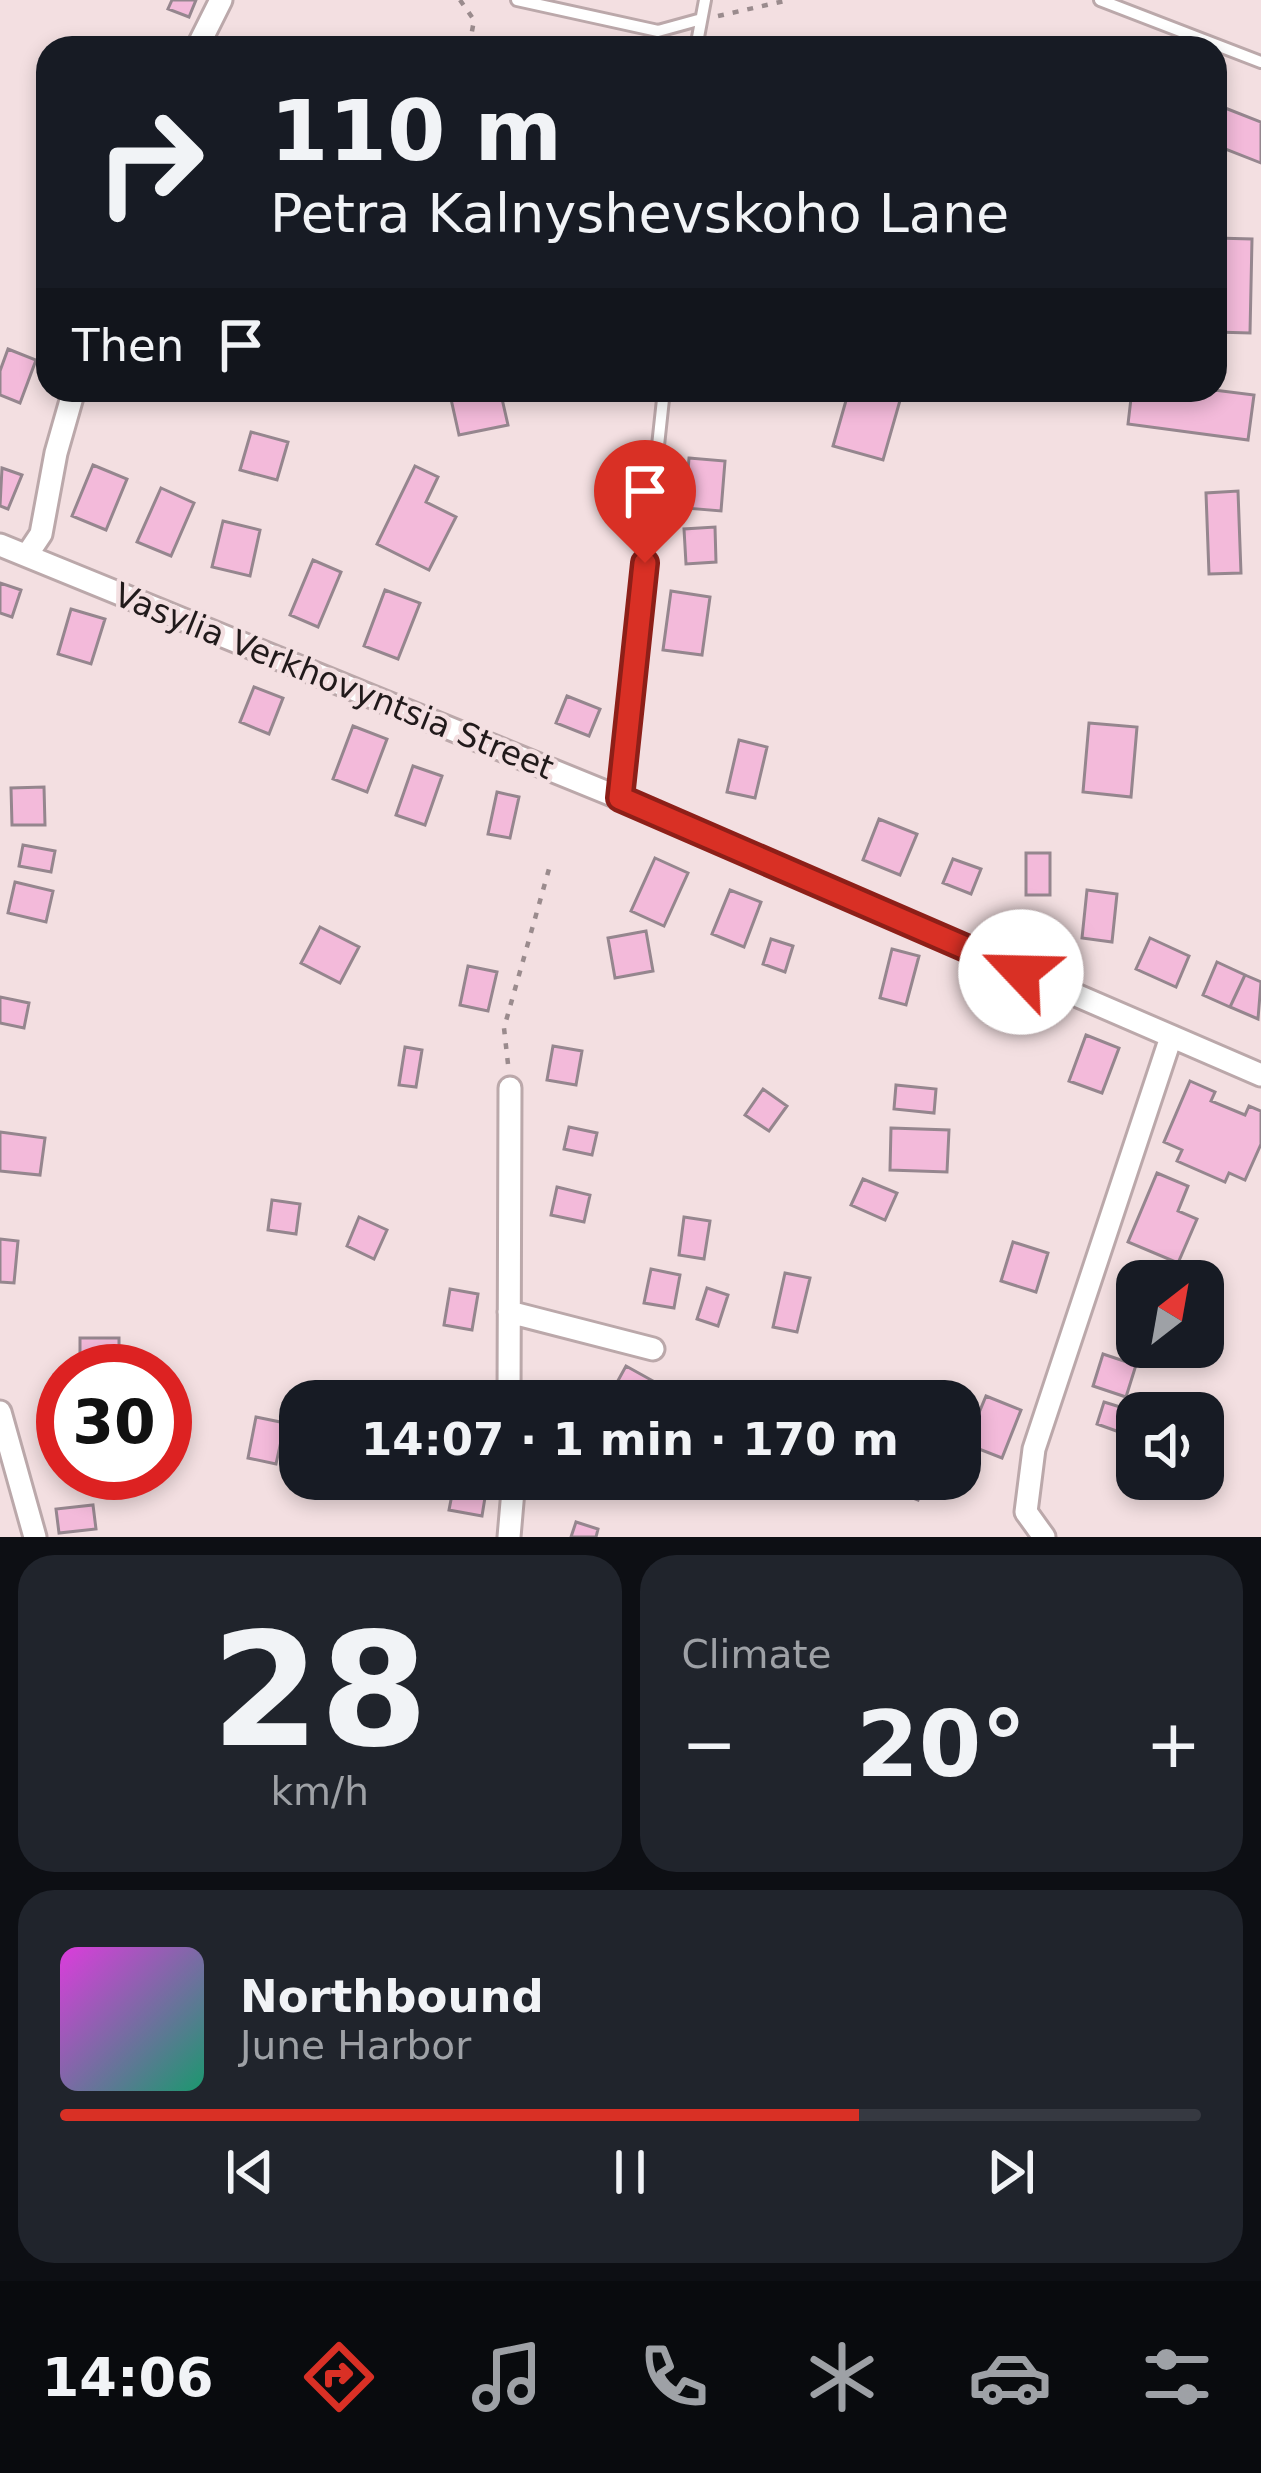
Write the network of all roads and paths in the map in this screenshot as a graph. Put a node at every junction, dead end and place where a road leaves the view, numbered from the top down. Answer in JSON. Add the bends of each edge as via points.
{"nodes":[{"id":1,"x":221,"y":0,"type":"edge"},
{"id":2,"x":460,"y":0,"type":"edge"},
{"id":3,"x":517,"y":0,"type":"edge"},
{"id":4,"x":705,"y":0,"type":"edge"},
{"id":5,"x":789,"y":0,"type":"edge"},
{"id":6,"x":1100,"y":0,"type":"edge"},
{"id":7,"x":698,"y":20,"type":"junction"},
{"id":8,"x":203,"y":36,"type":"edge"},
{"id":9,"x":471,"y":36,"type":"edge"},
{"id":10,"x":697,"y":36,"type":"edge"},
{"id":11,"x":1193,"y":36,"type":"edge"},
{"id":12,"x":1227,"y":49,"type":"edge"},
{"id":13,"x":1261,"y":62,"type":"edge"},
{"id":14,"x":71,"y":402,"type":"edge"},
{"id":15,"x":663,"y":402,"type":"edge"},
{"id":16,"x":0,"y":545,"type":"edge"},
{"id":17,"x":27,"y":555,"type":"junction"},
{"id":18,"x":620,"y":798,"type":"junction"},
{"id":19,"x":549,"y":868,"type":"dead end"},
{"id":20,"x":1172,"y":1037,"type":"junction"},
{"id":21,"x":1261,"y":1075,"type":"edge"},
{"id":22,"x":510,"y":1088,"type":"joint"},
{"id":23,"x":509,"y":1312,"type":"junction"},
{"id":24,"x":653,"y":1349,"type":"dead end"},
{"id":25,"x":509,"y":1380,"type":"edge"},
{"id":26,"x":0,"y":1412,"type":"edge"},
{"id":27,"x":512,"y":1500,"type":"edge"},
{"id":28,"x":34,"y":1537,"type":"edge"},
{"id":29,"x":509,"y":1537,"type":"edge"},
{"id":30,"x":1044,"y":1537,"type":"edge"}],
"edges":[{"from":1,"to":8,"type":"street"},
{"from":2,"to":9,"type":"path","via":[[474,20]]},
{"from":3,"to":7,"type":"lane","via":[[658,32]]},
{"from":4,"to":7,"type":"lane"},
{"from":5,"to":7,"type":"path"},
{"from":6,"to":11,"type":"lane"},
{"from":7,"to":10,"type":"lane"},
{"from":12,"to":13,"type":"lane"},
{"from":14,"to":17,"type":"street","via":[[40,534]]},
{"from":15,"to":18,"type":"lane"},
{"from":16,"to":17,"type":"street","name":"Vasylia Verkhovyntsia Street"},
{"from":17,"to":18,"type":"street","name":"Vasylia Verkhovyntsia Street"},
{"from":18,"to":20,"type":"street","name":"Vasylia Verkhovyntsia Street"},
{"from":19,"to":22,"type":"path","via":[[504,1028]]},
{"from":20,"to":21,"type":"street","name":"Vasylia Verkhovyntsia Street"},
{"from":20,"to":30,"type":"street","via":[[1034,1449],[1026,1512]]},
{"from":22,"to":23,"type":"street"},
{"from":23,"to":24,"type":"street"},
{"from":23,"to":25,"type":"street"},
{"from":26,"to":28,"type":"street"},
{"from":27,"to":29,"type":"street"}]}
